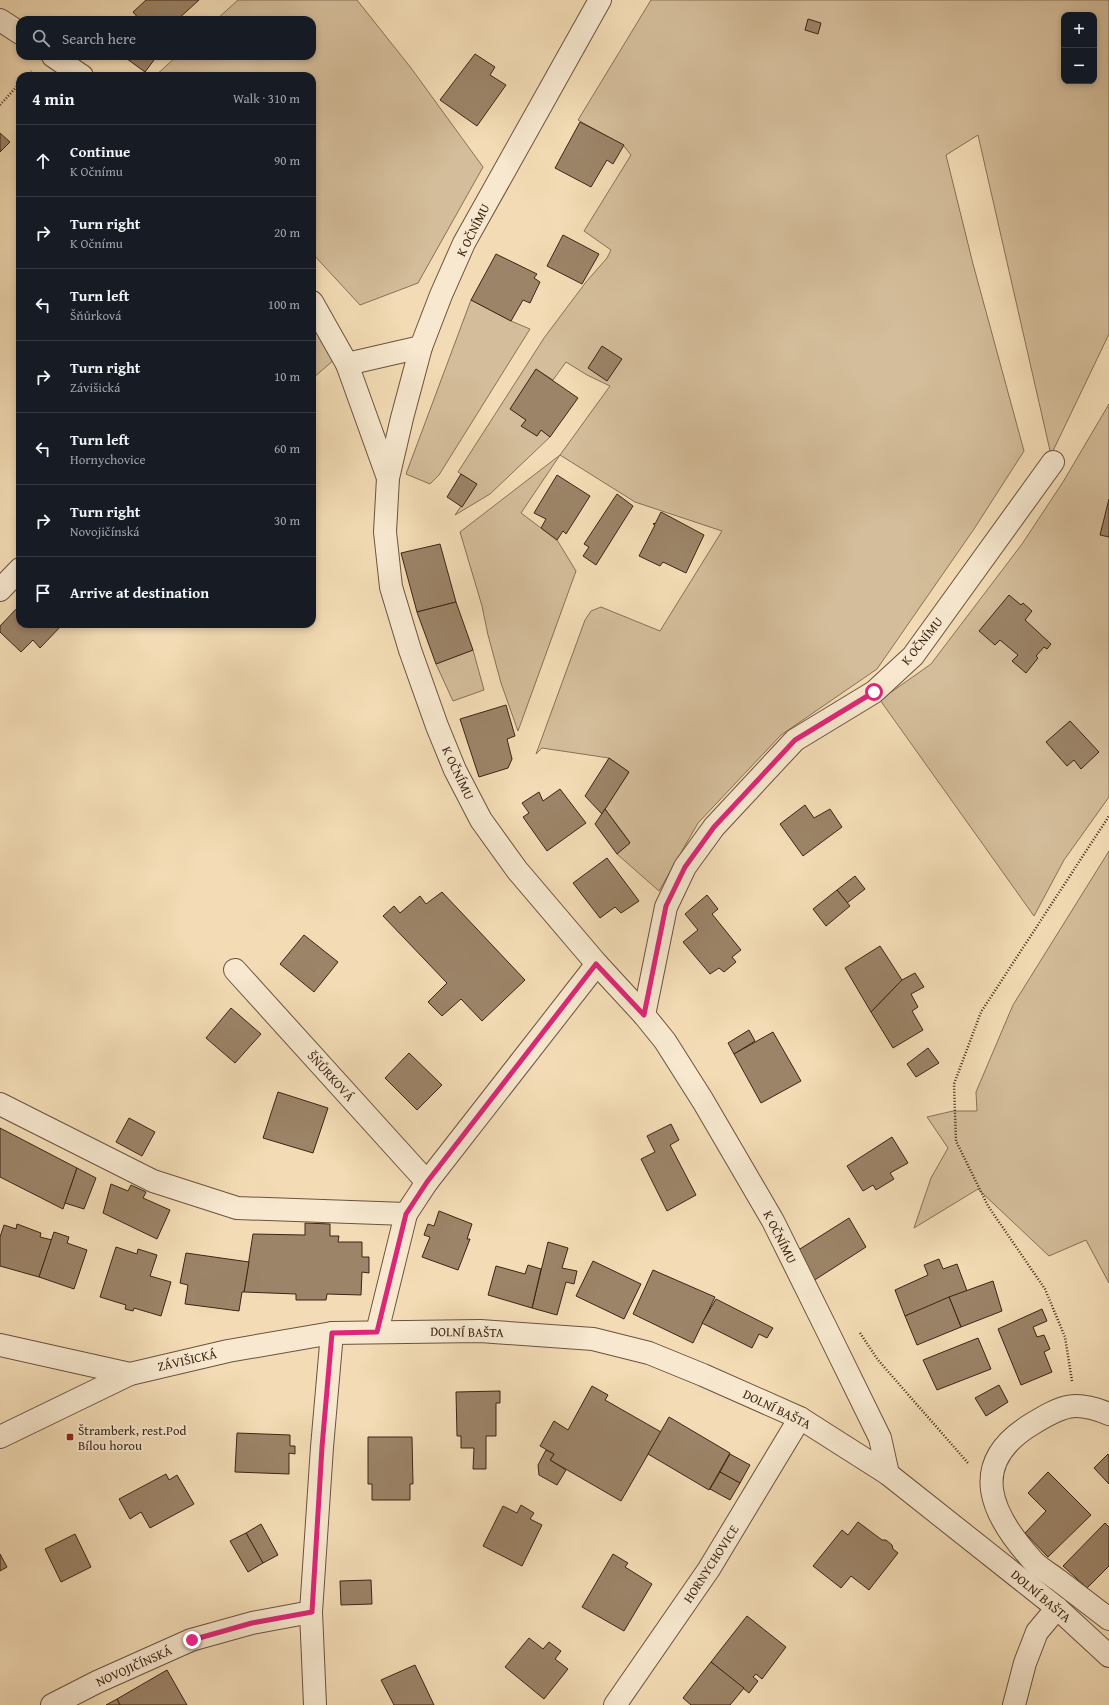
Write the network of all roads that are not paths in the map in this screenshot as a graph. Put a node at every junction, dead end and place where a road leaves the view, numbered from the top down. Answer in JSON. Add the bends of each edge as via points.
{"nodes":[{"id":1,"x":600,"y":0,"type":"edge"},
{"id":2,"x":0,"y":20,"type":"edge"},
{"id":3,"x":16,"y":30,"type":"edge"},
{"id":4,"x":59,"y":60,"type":"edge"},
{"id":5,"x":76,"y":72,"type":"edge"},
{"id":6,"x":316,"y":309,"type":"edge"},
{"id":7,"x":421,"y":347,"type":"junction"},
{"id":8,"x":347,"y":364,"type":"junction"},
{"id":9,"x":1053,"y":462,"type":"dead end"},
{"id":10,"x":388,"y":478,"type":"junction"},
{"id":11,"x":16,"y":573,"type":"edge"},
{"id":12,"x":0,"y":590,"type":"edge"},
{"id":13,"x":596,"y":964,"type":"junction"},
{"id":14,"x":235,"y":970,"type":"dead end"},
{"id":15,"x":644,"y":1015,"type":"junction"},
{"id":16,"x":0,"y":1104,"type":"edge"},
{"id":17,"x":427,"y":1182,"type":"junction"},
{"id":18,"x":406,"y":1214,"type":"junction"},
{"id":19,"x":377,"y":1332,"type":"junction"},
{"id":20,"x":332,"y":1333,"type":"junction"},
{"id":21,"x":0,"y":1345,"type":"edge"},
{"id":22,"x":130,"y":1374,"type":"junction"},
{"id":23,"x":1109,"y":1414,"type":"edge"},
{"id":24,"x":800,"y":1418,"type":"junction"},
{"id":25,"x":0,"y":1437,"type":"edge"},
{"id":26,"x":888,"y":1474,"type":"junction"},
{"id":27,"x":1028,"y":1571,"type":"junction"},
{"id":28,"x":1057,"y":1608,"type":"junction"},
{"id":29,"x":312,"y":1612,"type":"junction"},
{"id":30,"x":1109,"y":1619,"type":"edge"},
{"id":31,"x":1109,"y":1656,"type":"edge"},
{"id":32,"x":52,"y":1705,"type":"edge"},
{"id":33,"x":315,"y":1705,"type":"edge"},
{"id":34,"x":615,"y":1705,"type":"edge"},
{"id":35,"x":1014,"y":1705,"type":"edge"}],
"edges":[{"from":1,"to":7,"type":"street","name":"K OČNÍMU","via":[[464,244]]},
{"from":2,"to":3,"type":"street"},
{"from":4,"to":5,"type":"street"},
{"from":6,"to":8,"type":"street","name":"K OČNÍMU"},
{"from":7,"to":8,"type":"street"},
{"from":7,"to":10,"type":"street","name":"K OČNÍMU"},
{"from":8,"to":10,"type":"street","name":"K OČNÍMU"},
{"from":9,"to":15,"type":"street","name":"K OČNÍMU","via":[[913,656],[874,692],[795,740],[714,827],[685,867],[666,906]]},
{"from":10,"to":13,"type":"street","name":"K OČNÍMU","via":[[385,532],[391,587],[410,650],[443,740],[481,820],[517,870]]},
{"from":11,"to":12,"type":"street"},
{"from":13,"to":15,"type":"street","name":"K OČNÍMU"},
{"from":13,"to":17,"type":"street"},
{"from":14,"to":17,"type":"street","name":"ŠŇŮRKOVÁ"},
{"from":15,"to":26,"type":"street","name":"K OČNÍMU","via":[[665,1041],[703,1101],[773,1221],[880,1438]]},
{"from":16,"to":18,"type":"street","via":[[153,1181],[237,1208]]},
{"from":17,"to":18,"type":"street"},
{"from":18,"to":19,"type":"street"},
{"from":19,"to":20,"type":"street","name":"ZÁVIŠICKÁ"},
{"from":19,"to":24,"type":"street","name":"DOLNÍ BAŠTA","via":[[480,1330],[593,1339],[649,1353]]},
{"from":20,"to":22,"type":"street","name":"ZÁVIŠICKÁ","via":[[228,1351]]},
{"from":20,"to":29,"type":"street"},
{"from":21,"to":22,"type":"street","name":"ZÁVIŠICKÁ"},
{"from":22,"to":25,"type":"street"},
{"from":23,"to":27,"type":"street","via":[[1092,1407],[1075,1405],[1044,1417],[1017,1433],[1004,1447],[994,1464],[991,1488],[997,1510]]},
{"from":24,"to":26,"type":"street","name":"DOLNÍ BAŠTA"},
{"from":24,"to":34,"type":"street","name":"HORNYCHOVICE","via":[[709,1569]]},
{"from":26,"to":27,"type":"street","name":"DOLNÍ BAŠTA"},
{"from":27,"to":28,"type":"street","name":"DOLNÍ BAŠTA"},
{"from":27,"to":30,"type":"street"},
{"from":28,"to":31,"type":"street","name":"DOLNÍ BAŠTA"},
{"from":28,"to":35,"type":"street","via":[[1037,1632]]},
{"from":29,"to":32,"type":"street","name":"NOVOJIČÍNSKÁ","via":[[252,1623],[192,1640]]},
{"from":29,"to":33,"type":"street"}]}
